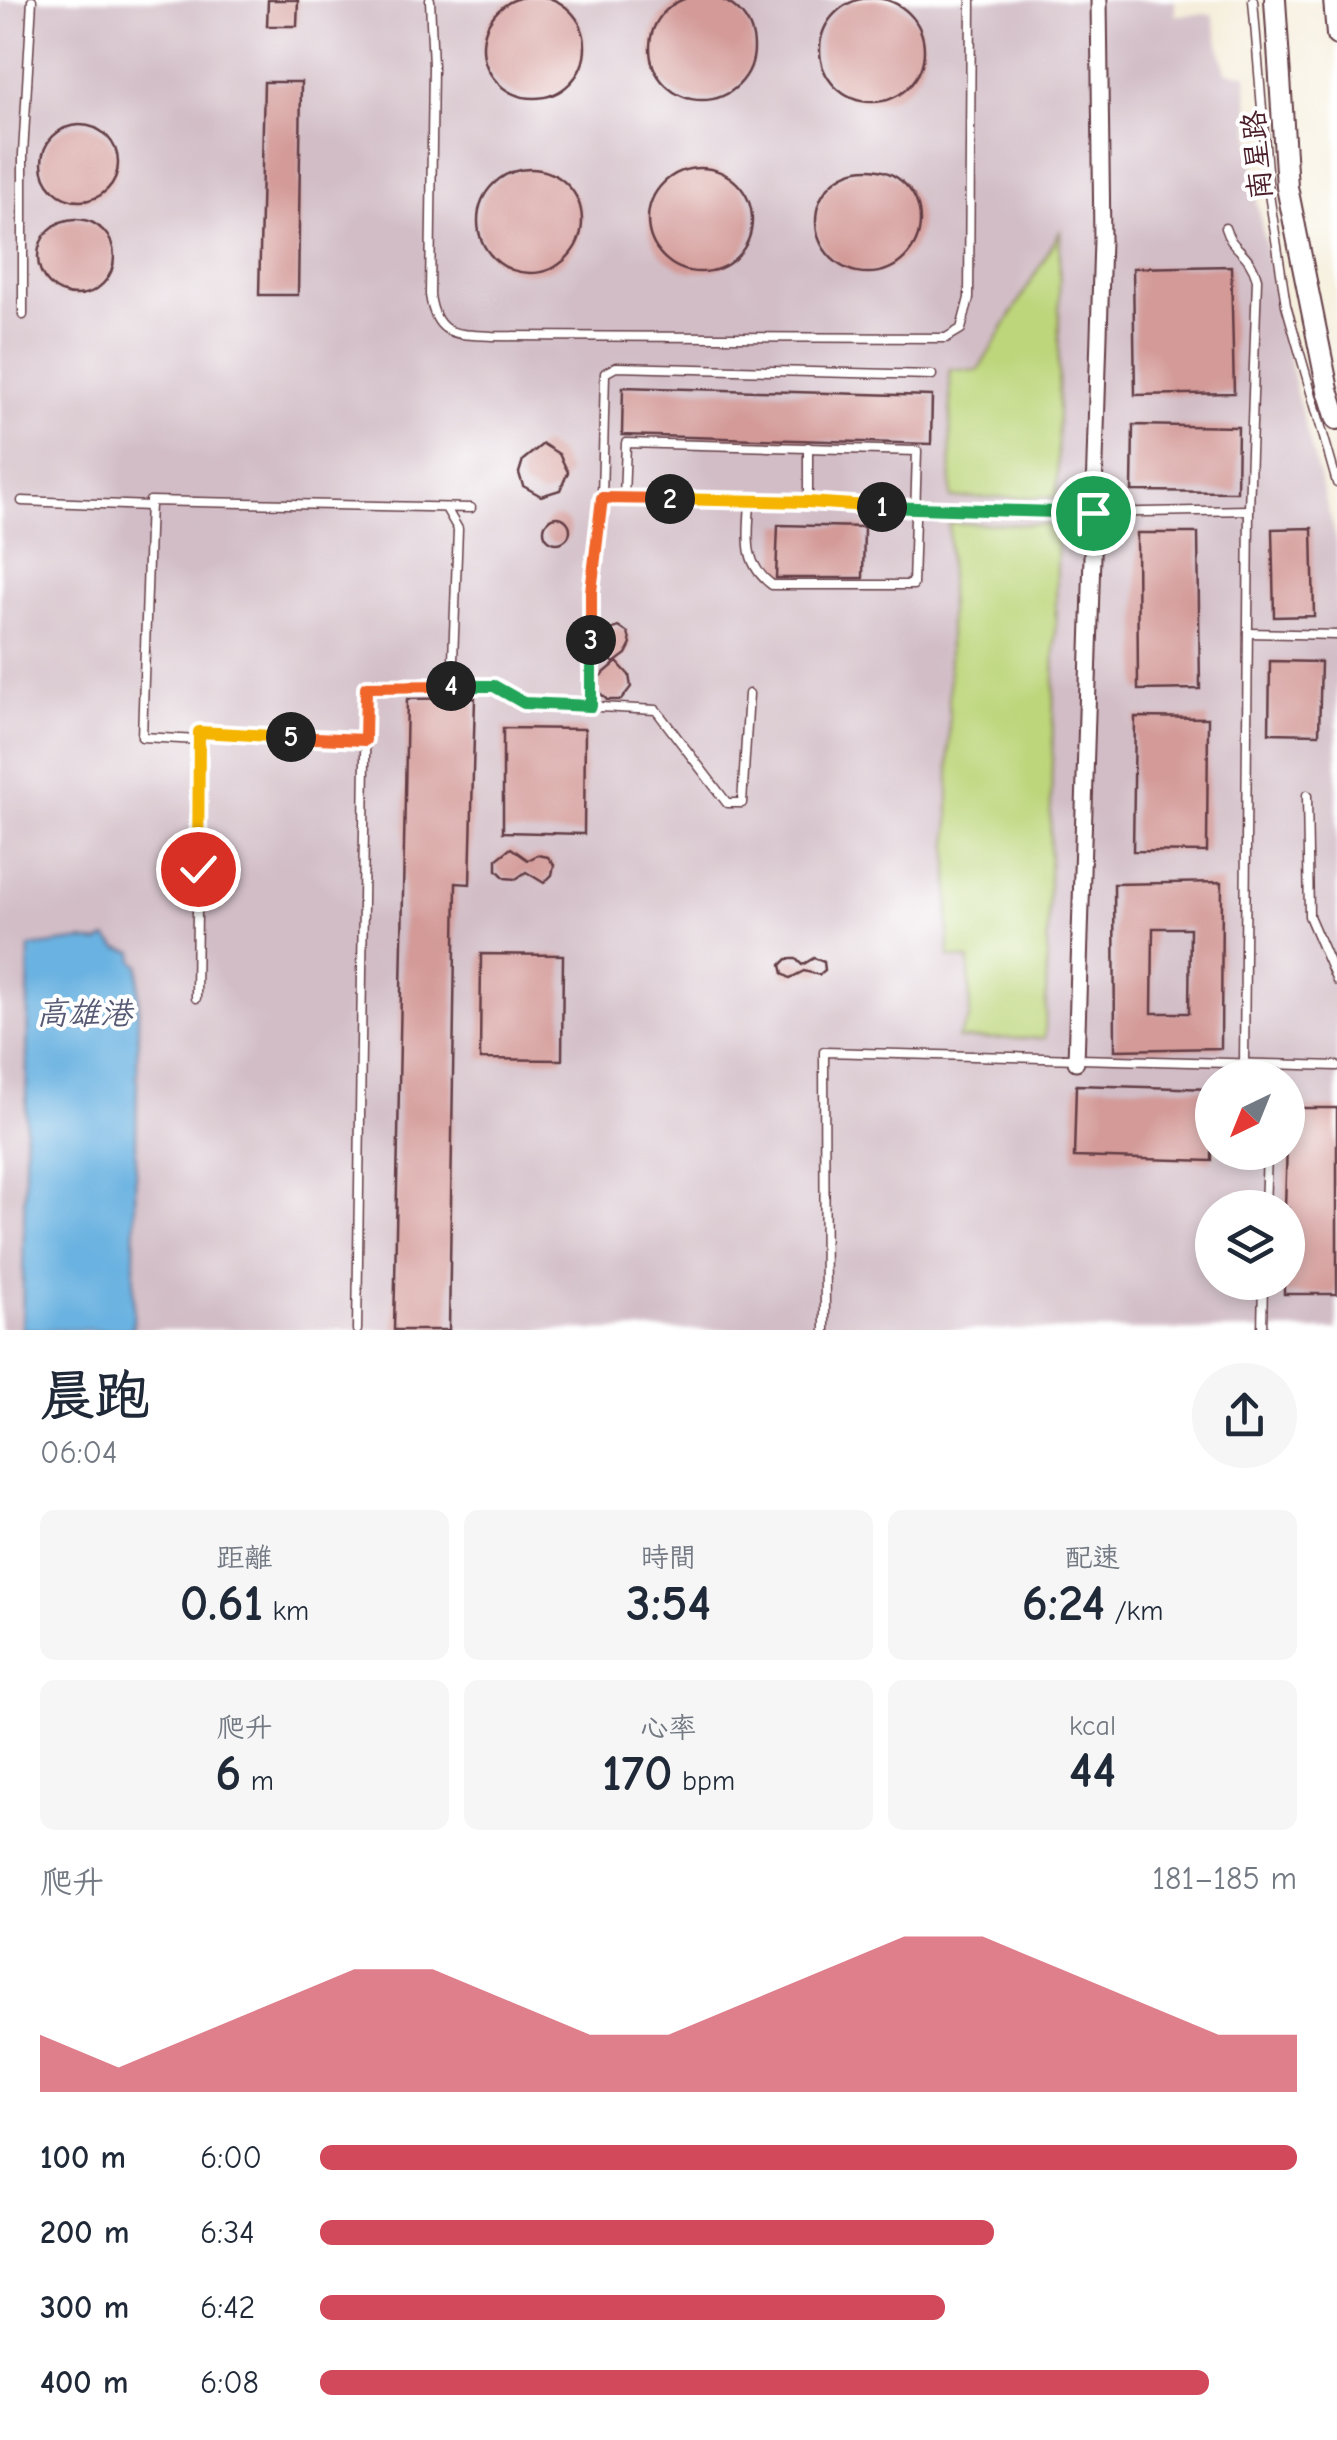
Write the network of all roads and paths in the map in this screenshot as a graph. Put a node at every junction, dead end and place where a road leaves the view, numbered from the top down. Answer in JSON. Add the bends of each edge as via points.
{"nodes":[{"id":1,"x":32,"y":0,"type":"edge"},
{"id":2,"x":430,"y":0,"type":"edge"},
{"id":3,"x":970,"y":0,"type":"edge"},
{"id":4,"x":1253,"y":0,"type":"edge"},
{"id":5,"x":1275,"y":0,"type":"edge"},
{"id":6,"x":1334,"y":0,"type":"edge"},
{"id":7,"x":1100,"y":1,"type":"edge"},
{"id":8,"x":1337,"y":35,"type":"edge"},
{"id":9,"x":1225,"y":228,"type":"dead end"},
{"id":10,"x":23,"y":315,"type":"dead end"},
{"id":11,"x":932,"y":375,"type":"dead end"},
{"id":12,"x":1337,"y":419,"type":"edge"},
{"id":13,"x":808,"y":447,"type":"junction"},
{"id":14,"x":1337,"y":484,"type":"edge"},
{"id":15,"x":602,"y":498,"type":"junction"},
{"id":16,"x":624,"y":498,"type":"junction"},
{"id":17,"x":750,"y":500,"type":"junction"},
{"id":18,"x":22,"y":501,"type":"dead end"},
{"id":19,"x":808,"y":502,"type":"junction"},
{"id":20,"x":150,"y":506,"type":"junction"},
{"id":21,"x":446,"y":508,"type":"junction"},
{"id":22,"x":471,"y":508,"type":"dead end"},
{"id":23,"x":916,"y":510,"type":"junction"},
{"id":24,"x":1250,"y":510,"type":"junction"},
{"id":25,"x":1093,"y":513,"type":"junction"},
{"id":26,"x":1248,"y":633,"type":"junction"},
{"id":27,"x":1337,"y":635,"type":"edge"},
{"id":28,"x":452,"y":686,"type":"junction"},
{"id":29,"x":750,"y":694,"type":"dead end"},
{"id":30,"x":591,"y":706,"type":"junction"},
{"id":31,"x":199,"y":740,"type":"junction"},
{"id":32,"x":365,"y":740,"type":"junction"},
{"id":33,"x":1308,"y":795,"type":"dead end"},
{"id":34,"x":1337,"y":981,"type":"edge"},
{"id":35,"x":196,"y":998,"type":"dead end"},
{"id":36,"x":1244,"y":1060,"type":"edge"},
{"id":37,"x":1076,"y":1062,"type":"junction"},
{"id":38,"x":1195,"y":1063,"type":"edge"},
{"id":39,"x":1305,"y":1065,"type":"edge"},
{"id":40,"x":1337,"y":1066,"type":"edge"},
{"id":41,"x":1263,"y":1300,"type":"edge"},
{"id":42,"x":357,"y":1330,"type":"edge"},
{"id":43,"x":825,"y":1330,"type":"edge"},
{"id":44,"x":1262,"y":1330,"type":"edge"}],
"edges":[{"from":1,"to":10,"type":"lane"},
{"from":2,"to":3,"type":"lane","via":[[430,295],[437,322],[447,331],[946,338],[961,329],[969,298]]},
{"from":4,"to":14,"type":"lane","via":[[1286,305]]},
{"from":5,"to":12,"type":"street","name":"南星路","via":[[1287,187]]},
{"from":6,"to":8,"type":"street"},
{"from":7,"to":25,"type":"street","via":[[1102,240]]},
{"from":9,"to":24,"type":"lane","via":[[1251,258],[1257,279]]},
{"from":11,"to":15,"type":"lane","via":[[616,367],[605,373]]},
{"from":13,"to":16,"type":"lane","via":[[626,443]]},
{"from":13,"to":19,"type":"lane"},
{"from":13,"to":23,"type":"lane","via":[[917,450]]},
{"from":15,"to":16,"type":"lane"},
{"from":15,"to":30,"type":"lane","via":[[591,592]]},
{"from":16,"to":17,"type":"lane"},
{"from":17,"to":19,"type":"lane"},
{"from":17,"to":23,"type":"lane","via":[[749,556],[772,585],[913,585]]},
{"from":18,"to":20,"type":"lane"},
{"from":19,"to":23,"type":"lane"},
{"from":20,"to":21,"type":"lane"},
{"from":20,"to":31,"type":"lane","via":[[142,736]]},
{"from":21,"to":22,"type":"lane"},
{"from":21,"to":28,"type":"lane","via":[[458,529]]},
{"from":23,"to":25,"type":"lane"},
{"from":24,"to":25,"type":"lane"},
{"from":24,"to":26,"type":"lane"},
{"from":25,"to":37,"type":"street"},
{"from":26,"to":27,"type":"lane"},
{"from":26,"to":36,"type":"lane"},
{"from":28,"to":30,"type":"lane","via":[[494,686],[524,703]]},
{"from":28,"to":32,"type":"lane","via":[[366,687]]},
{"from":29,"to":30,"type":"lane","via":[[742,804],[727,803],[656,710]]},
{"from":31,"to":32,"type":"lane","via":[[199,732]]},
{"from":31,"to":35,"type":"lane"},
{"from":32,"to":42,"type":"lane"},
{"from":33,"to":34,"type":"lane","via":[[1308,916]]},
{"from":37,"to":38,"type":"lane"},
{"from":37,"to":43,"type":"lane","via":[[824,1052]]},
{"from":39,"to":40,"type":"lane"},
{"from":41,"to":44,"type":"lane"}]}
